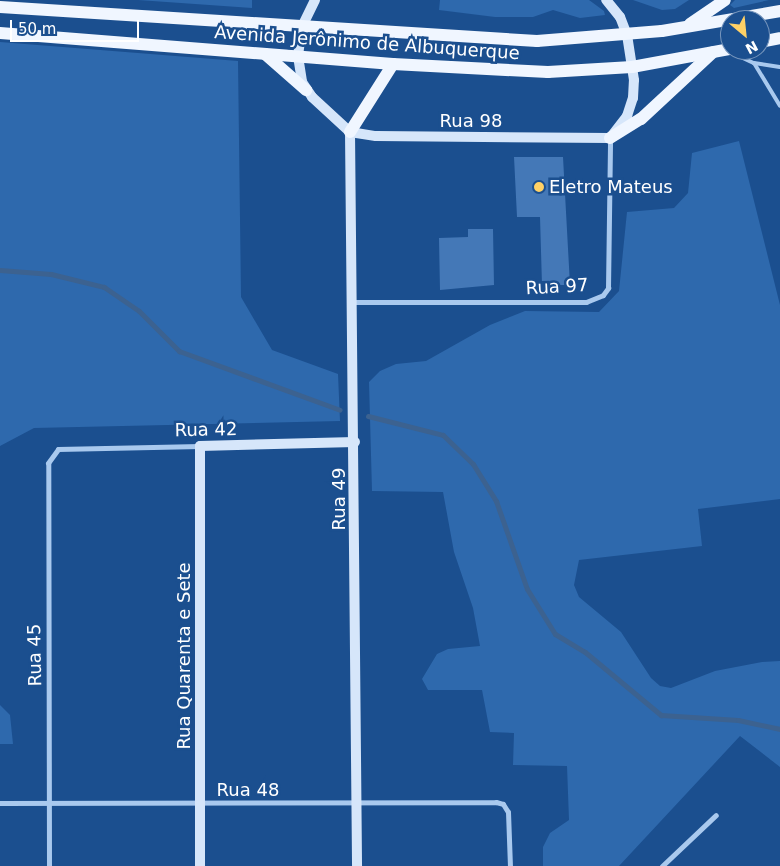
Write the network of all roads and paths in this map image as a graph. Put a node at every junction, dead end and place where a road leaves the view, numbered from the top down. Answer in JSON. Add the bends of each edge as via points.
{"nodes":[{"id":1,"x":315,"y":0,"type":"edge"},
{"id":2,"x":606,"y":0,"type":"edge"},
{"id":3,"x":724,"y":0,"type":"edge"},
{"id":4,"x":0,"y":7,"type":"edge"},
{"id":5,"x":780,"y":12,"type":"edge"},
{"id":6,"x":302,"y":27,"type":"junction"},
{"id":7,"x":686,"y":27,"type":"junction"},
{"id":8,"x":0,"y":33,"type":"edge"},
{"id":9,"x":627,"y":35,"type":"junction"},
{"id":10,"x":720,"y":51,"type":"edge"},
{"id":11,"x":720,"y":53,"type":"edge"},
{"id":12,"x":265,"y":54,"type":"junction"},
{"id":13,"x":298,"y":56,"type":"junction"},
{"id":14,"x":747,"y":60,"type":"edge"},
{"id":15,"x":754,"y":63,"type":"junction"},
{"id":16,"x":393,"y":64,"type":"junction"},
{"id":17,"x":632,"y":67,"type":"junction"},
{"id":18,"x":780,"y":67,"type":"edge"},
{"id":19,"x":306,"y":90,"type":"junction"},
{"id":20,"x":780,"y":106,"type":"edge"},
{"id":21,"x":350,"y":132,"type":"junction"},
{"id":22,"x":610,"y":138,"type":"junction"},
{"id":23,"x":352,"y":302,"type":"junction"},
{"id":24,"x":355,"y":442,"type":"junction"},
{"id":25,"x":200,"y":446,"type":"junction"},
{"id":26,"x":58,"y":448,"type":"joint"},
{"id":27,"x":0,"y":803,"type":"edge"},
{"id":28,"x":50,"y":804,"type":"junction"},
{"id":29,"x":200,"y":804,"type":"junction"},
{"id":30,"x":357,"y":804,"type":"junction"},
{"id":31,"x":716,"y":815,"type":"dead end"},
{"id":32,"x":511,"y":865,"type":"edge"},
{"id":33,"x":49,"y":866,"type":"edge"},
{"id":34,"x":200,"y":866,"type":"edge"},
{"id":35,"x":357,"y":866,"type":"edge"},
{"id":36,"x":662,"y":866,"type":"edge"}],
"edges":[{"from":1,"to":6,"type":"street"},
{"from":2,"to":9,"type":"street","via":[[620,17]]},
{"from":3,"to":7,"type":"main road"},
{"from":4,"to":6,"type":"main road","name":"Avenida Jerônimo de Albuquerque"},
{"from":5,"to":7,"type":"main road","name":"Avenida Jerônimo de Albuquerque"},
{"from":6,"to":9,"type":"main road","name":"Avenida Jerônimo de Albuquerque","via":[[507,41]]},
{"from":6,"to":13,"type":"street"},
{"from":7,"to":9,"type":"main road","name":"Avenida Jerônimo de Albuquerque"},
{"from":8,"to":12,"type":"main road","name":"Avenida Jerônimo de Albuquerque"},
{"from":9,"to":17,"type":"street"},
{"from":10,"to":17,"type":"main road","name":"Avenida Jerônimo de Albuquerque"},
{"from":11,"to":22,"type":"main road","via":[[650,112]]},
{"from":12,"to":13,"type":"main road","name":"Avenida Jerônimo de Albuquerque"},
{"from":12,"to":19,"type":"main road"},
{"from":13,"to":16,"type":"main road","name":"Avenida Jerônimo de Albuquerque"},
{"from":13,"to":19,"type":"street"},
{"from":14,"to":15,"type":"lane"},
{"from":15,"to":18,"type":"lane"},
{"from":15,"to":20,"type":"lane"},
{"from":16,"to":17,"type":"main road","name":"Avenida Jerônimo de Albuquerque","via":[[548,72]]},
{"from":16,"to":21,"type":"main road"},
{"from":17,"to":22,"type":"street","via":[[631,108]]},
{"from":19,"to":21,"type":"street"},
{"from":21,"to":22,"type":"street","name":"Rua 98","via":[[376,136]]},
{"from":21,"to":23,"type":"street","name":"Rua 49"},
{"from":22,"to":23,"type":"street","name":"Rua 97","via":[[608,288],[604,295],[586,302]]},
{"from":23,"to":24,"type":"street","name":"Rua 49"},
{"from":24,"to":25,"type":"street","name":"Rua 42"},
{"from":24,"to":30,"type":"street","name":"Rua 49"},
{"from":25,"to":26,"type":"street","name":"Rua 42"},
{"from":25,"to":29,"type":"street","name":"Rua Quarenta e Sete"},
{"from":26,"to":28,"type":"street","name":"Rua 45","via":[[48,463],[47,474]]},
{"from":27,"to":28,"type":"street","name":"Rua 48"},
{"from":28,"to":29,"type":"street","name":"Rua 48"},
{"from":28,"to":33,"type":"street","name":"Rua 45"},
{"from":29,"to":30,"type":"street","name":"Rua 48"},
{"from":29,"to":34,"type":"street","name":"Rua Quarenta e Sete"},
{"from":30,"to":32,"type":"street","name":"Rua 48","via":[[503,804],[508,812]]},
{"from":30,"to":35,"type":"street","name":"Rua 49"},
{"from":31,"to":36,"type":"street"}]}
